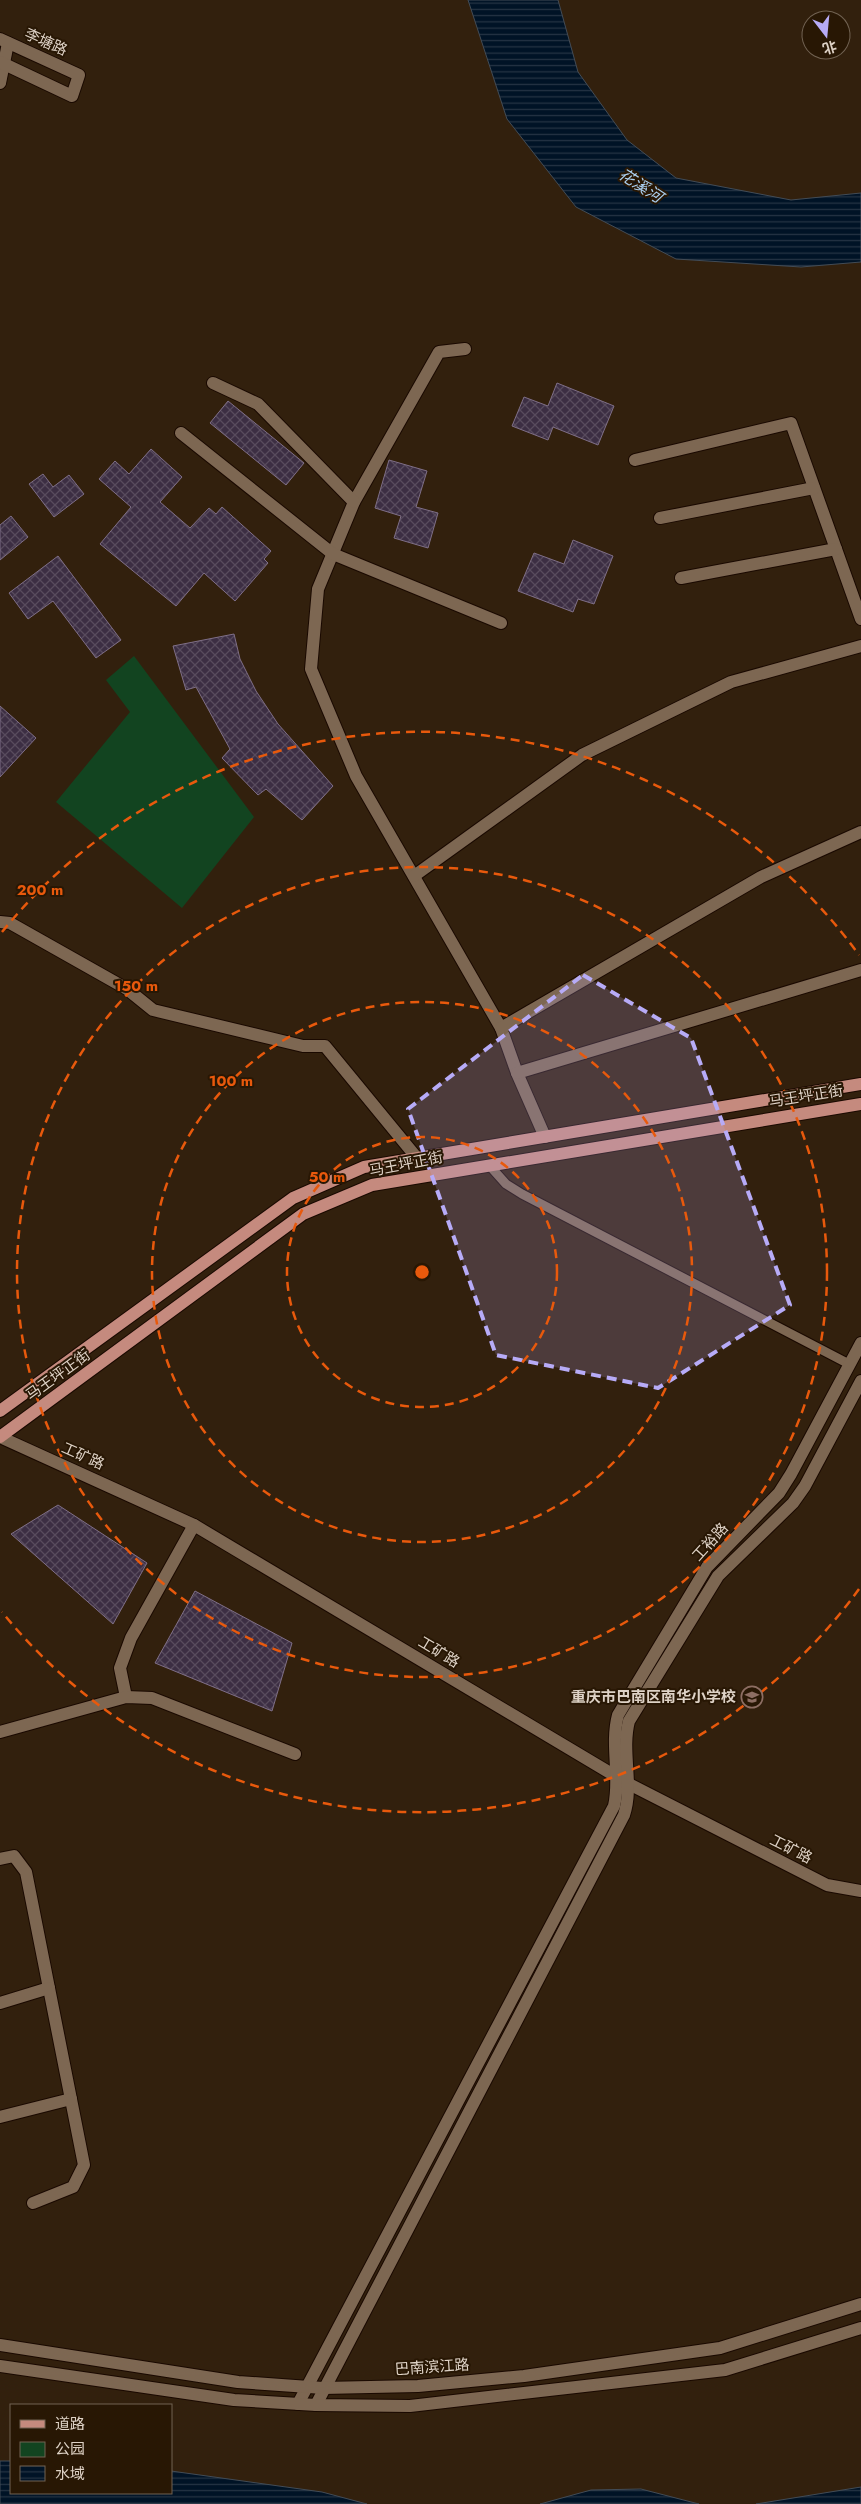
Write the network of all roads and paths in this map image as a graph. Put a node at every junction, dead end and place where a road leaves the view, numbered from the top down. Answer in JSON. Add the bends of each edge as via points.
{"nodes":[{"id":1,"x":4,"y":41,"type":"edge"},
{"id":2,"x":2,"y":63,"type":"edge"},
{"id":3,"x":0,"y":83,"type":"edge"},
{"id":4,"x":465,"y":349,"type":"dead end"},
{"id":5,"x":213,"y":383,"type":"dead end"},
{"id":6,"x":181,"y":433,"type":"dead end"},
{"id":7,"x":635,"y":460,"type":"dead end"},
{"id":8,"x":814,"y":488,"type":"junction"},
{"id":9,"x":354,"y":502,"type":"junction"},
{"id":10,"x":660,"y":518,"type":"dead end"},
{"id":11,"x":836,"y":549,"type":"junction"},
{"id":12,"x":333,"y":554,"type":"junction"},
{"id":13,"x":681,"y":578,"type":"dead end"},
{"id":14,"x":861,"y":619,"type":"edge"},
{"id":15,"x":501,"y":623,"type":"dead end"},
{"id":16,"x":861,"y":646,"type":"edge"},
{"id":17,"x":861,"y":832,"type":"edge"},
{"id":18,"x":414,"y":876,"type":"junction"},
{"id":19,"x":0,"y":922,"type":"edge"},
{"id":20,"x":861,"y":970,"type":"edge"},
{"id":21,"x":502,"y":1028,"type":"junction"},
{"id":22,"x":517,"y":1073,"type":"junction"},
{"id":23,"x":861,"y":1084,"type":"edge"},
{"id":24,"x":861,"y":1104,"type":"edge"},
{"id":25,"x":545,"y":1137,"type":"junction"},
{"id":26,"x":416,"y":1158,"type":"junction"},
{"id":27,"x":489,"y":1165,"type":"junction"},
{"id":28,"x":861,"y":1343,"type":"edge"},
{"id":29,"x":849,"y":1364,"type":"junction"},
{"id":30,"x":861,"y":1381,"type":"edge"},
{"id":31,"x":0,"y":1411,"type":"edge"},
{"id":32,"x":0,"y":1437,"type":"edge"},
{"id":33,"x":194,"y":1525,"type":"junction"},
{"id":34,"x":126,"y":1697,"type":"junction"},
{"id":35,"x":0,"y":1732,"type":"edge"},
{"id":36,"x":295,"y":1754,"type":"dead end"},
{"id":37,"x":616,"y":1775,"type":"junction"},
{"id":38,"x":627,"y":1782,"type":"junction"},
{"id":39,"x":0,"y":1859,"type":"edge"},
{"id":40,"x":861,"y":1891,"type":"edge"},
{"id":41,"x":49,"y":1988,"type":"junction"},
{"id":42,"x":0,"y":2002,"type":"edge"},
{"id":43,"x":71,"y":2099,"type":"junction"},
{"id":44,"x":0,"y":2117,"type":"edge"},
{"id":45,"x":33,"y":2203,"type":"dead end"},
{"id":46,"x":861,"y":2304,"type":"edge"},
{"id":47,"x":861,"y":2328,"type":"edge"},
{"id":48,"x":0,"y":2345,"type":"edge"},
{"id":49,"x":0,"y":2366,"type":"edge"},
{"id":50,"x":305,"y":2386,"type":"junction"},
{"id":51,"x":324,"y":2388,"type":"junction"},
{"id":52,"x":298,"y":2404,"type":"junction"},
{"id":53,"x":316,"y":2405,"type":"junction"}],
"edges":[{"from":1,"to":2,"type":"street"},
{"from":1,"to":2,"type":"street","name":"李塘路","via":[[79,75],[72,96]]},
{"from":2,"to":3,"type":"street"},
{"from":4,"to":9,"type":"street","via":[[439,352]]},
{"from":5,"to":9,"type":"street","via":[[258,404]]},
{"from":6,"to":12,"type":"street"},
{"from":7,"to":8,"type":"street","via":[[791,423]]},
{"from":8,"to":10,"type":"street"},
{"from":8,"to":11,"type":"street"},
{"from":9,"to":12,"type":"street"},
{"from":11,"to":13,"type":"street"},
{"from":11,"to":14,"type":"street"},
{"from":12,"to":15,"type":"street"},
{"from":12,"to":18,"type":"street","via":[[318,590],[311,669],[356,776]]},
{"from":16,"to":18,"type":"street","via":[[731,682],[582,755]]},
{"from":17,"to":21,"type":"street","via":[[761,877]]},
{"from":18,"to":21,"type":"street"},
{"from":19,"to":26,"type":"street","via":[[10,923],[127,989],[153,1010],[303,1046],[325,1046]]},
{"from":20,"to":22,"type":"street"},
{"from":21,"to":22,"type":"street"},
{"from":22,"to":25,"type":"street"},
{"from":23,"to":25,"type":"main road","name":"马王坪正街"},
{"from":24,"to":27,"type":"main road","name":"马王坪正街"},
{"from":25,"to":26,"type":"main road","name":"马王坪正街"},
{"from":26,"to":31,"type":"main road","name":"马王坪正街","via":[[364,1167],[293,1198]]},
{"from":27,"to":29,"type":"lane","via":[[506,1184],[522,1194]]},
{"from":27,"to":32,"type":"main road","name":"马王坪正街","via":[[372,1186],[303,1214]]},
{"from":28,"to":29,"type":"street","name":"工裕路"},
{"from":29,"to":37,"type":"street","name":"工裕路","via":[[783,1487],[707,1568],[618,1715],[614,1734]]},
{"from":30,"to":38,"type":"street","name":"工裕路","via":[[805,1486],[793,1503],[718,1576],[629,1721],[625,1744]]},
{"from":32,"to":33,"type":"street","name":"工矿路"},
{"from":33,"to":34,"type":"street","via":[[131,1638],[120,1668]]},
{"from":33,"to":37,"type":"street","name":"工矿路"},
{"from":34,"to":35,"type":"street"},
{"from":34,"to":36,"type":"street","via":[[152,1698]]},
{"from":37,"to":38,"type":"street","name":"工矿路"},
{"from":37,"to":50,"type":"street","name":"工裕路","via":[[614,1806]]},
{"from":38,"to":40,"type":"street","name":"工矿路","via":[[827,1885]]},
{"from":38,"to":51,"type":"street","name":"工裕路","via":[[624,1815]]},
{"from":39,"to":41,"type":"street","via":[[14,1856],[26,1872]]},
{"from":41,"to":42,"type":"street"},
{"from":41,"to":43,"type":"street"},
{"from":43,"to":44,"type":"street"},
{"from":43,"to":45,"type":"street","via":[[84,2166],[73,2187]]},
{"from":46,"to":51,"type":"street","name":"巴南滨江路","via":[[720,2348],[524,2376],[418,2386]]},
{"from":47,"to":53,"type":"street","via":[[726,2370],[410,2406]]},
{"from":48,"to":50,"type":"street","name":"巴南滨江路","via":[[238,2382]]},
{"from":49,"to":52,"type":"street","via":[[234,2400]]},
{"from":50,"to":51,"type":"street","name":"巴南滨江路"},
{"from":50,"to":52,"type":"street","name":"工裕路"},
{"from":51,"to":53,"type":"street","name":"工裕路"},
{"from":52,"to":53,"type":"street"}]}
